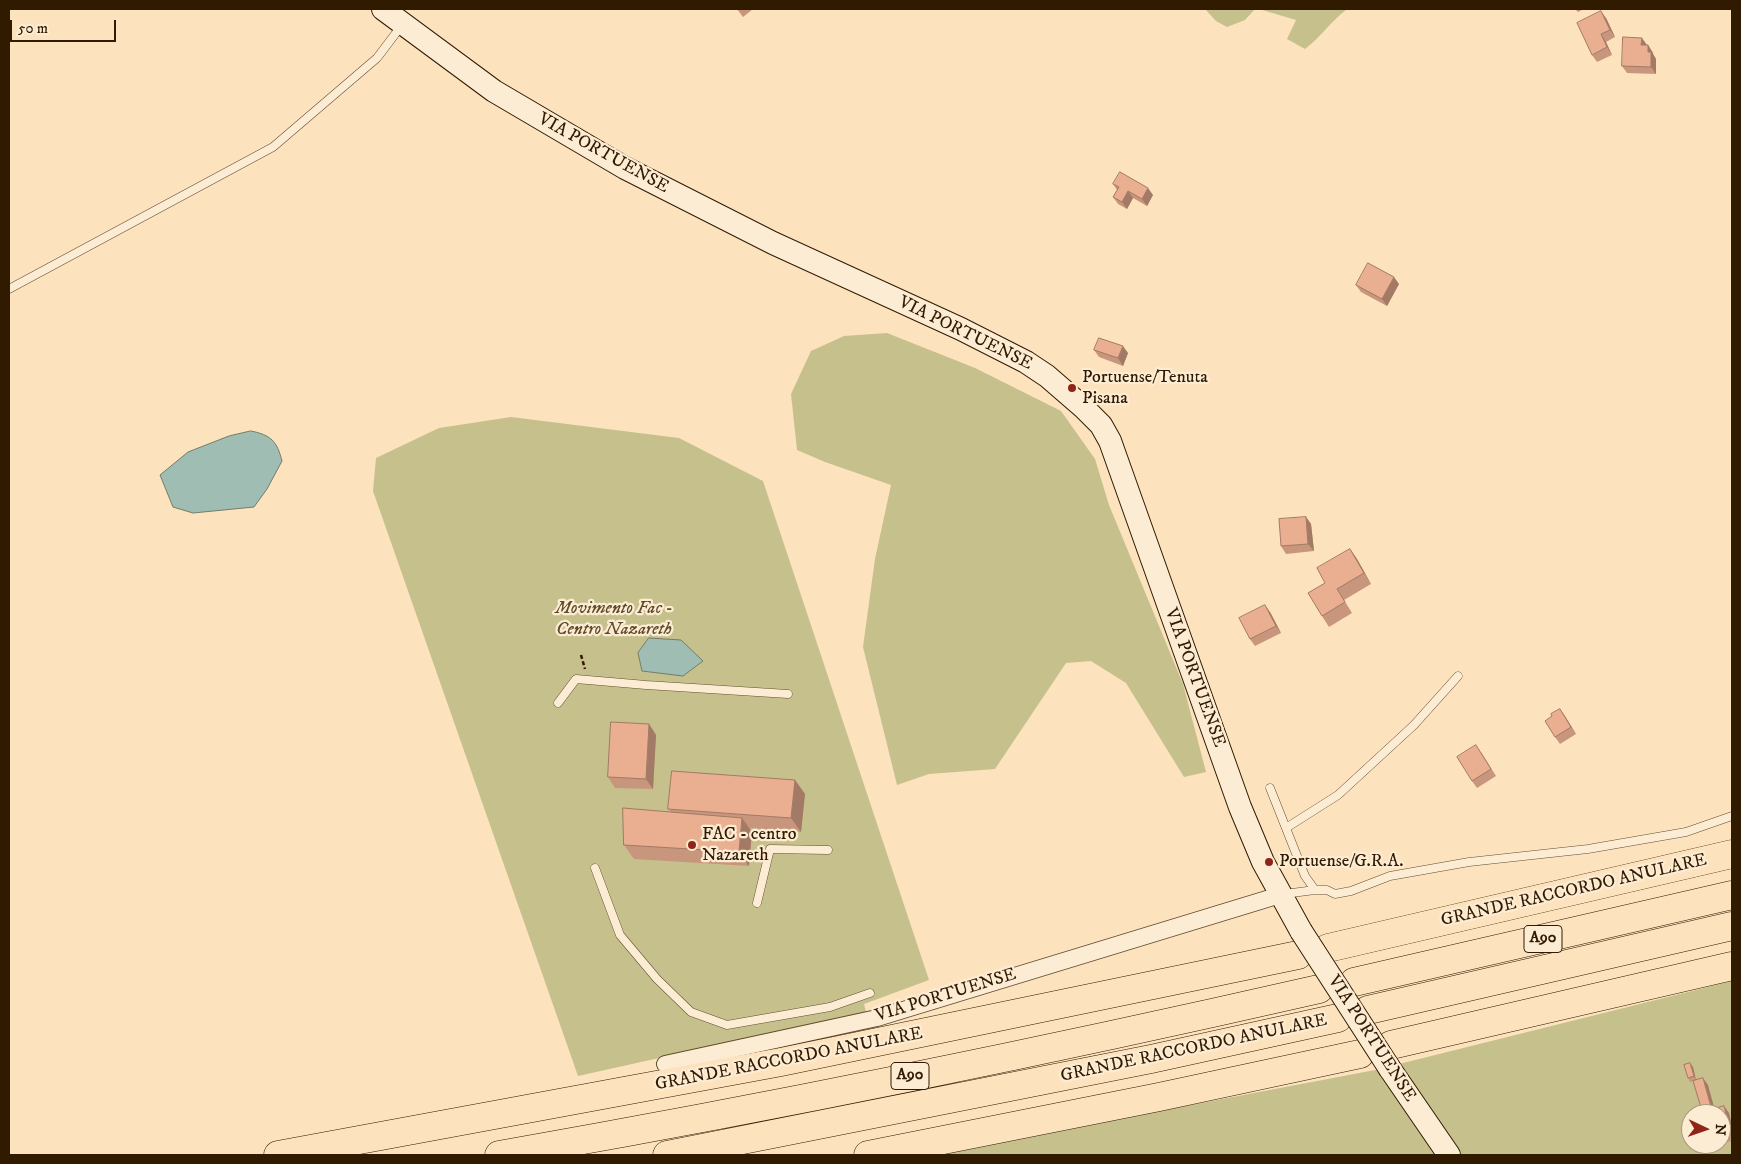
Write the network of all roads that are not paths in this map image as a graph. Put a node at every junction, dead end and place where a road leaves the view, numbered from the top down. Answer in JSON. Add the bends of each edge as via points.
{"nodes":[{"id":1,"x":383,"y":9,"type":"edge"},
{"id":2,"x":403,"y":24,"type":"junction"},
{"id":3,"x":9,"y":289,"type":"edge"},
{"id":4,"x":1458,"y":676,"type":"dead end"},
{"id":5,"x":788,"y":694,"type":"dead end"},
{"id":6,"x":558,"y":703,"type":"dead end"},
{"id":7,"x":1270,"y":788,"type":"dead end"},
{"id":8,"x":1732,"y":816,"type":"edge"},
{"id":9,"x":1286,"y":828,"type":"junction"},
{"id":10,"x":828,"y":850,"type":"dead end"},
{"id":11,"x":1732,"y":854,"type":"edge"},
{"id":12,"x":595,"y":868,"type":"dead end"},
{"id":13,"x":1315,"y":890,"type":"junction"},
{"id":14,"x":1280,"y":895,"type":"junction"},
{"id":15,"x":1732,"y":895,"type":"edge"},
{"id":16,"x":757,"y":903,"type":"dead end"},
{"id":17,"x":1732,"y":926,"type":"edge"},
{"id":18,"x":1300,"y":943,"type":"junction"},
{"id":19,"x":1328,"y":948,"type":"dead end"},
{"id":20,"x":1732,"y":966,"type":"edge"},
{"id":21,"x":1354,"y":982,"type":"dead end"},
{"id":22,"x":1319,"y":989,"type":"dead end"},
{"id":23,"x":870,"y":993,"type":"dead end"},
{"id":24,"x":1368,"y":1010,"type":"dead end"},
{"id":25,"x":1338,"y":1018,"type":"dead end"},
{"id":26,"x":1360,"y":1054,"type":"dead end"},
{"id":27,"x":1390,"y":1057,"type":"junction"},
{"id":28,"x":665,"y":1064,"type":"dead end"},
{"id":29,"x":278,"y":1155,"type":"edge"},
{"id":30,"x":499,"y":1155,"type":"edge"},
{"id":31,"x":667,"y":1155,"type":"edge"},
{"id":32,"x":868,"y":1155,"type":"edge"},
{"id":33,"x":1449,"y":1155,"type":"edge"}],
"edges":[{"from":1,"to":2,"type":"main road","name":"VIA PORTUENSE"},
{"from":2,"to":3,"type":"lane","via":[[377,58],[273,148]]},
{"from":2,"to":14,"type":"main road","name":"VIA PORTUENSE","via":[[502,96],[625,168],[773,243],[1026,362],[1048,376],[1084,408],[1104,430],[1114,452],[1240,807]]},
{"from":4,"to":9,"type":"lane","via":[[1414,725],[1338,795]]},
{"from":5,"to":6,"type":"lane","via":[[576,679]]},
{"from":7,"to":9,"type":"lane"},
{"from":8,"to":13,"type":"lane","via":[[1686,832],[1390,876],[1351,892],[1336,894]]},
{"from":9,"to":13,"type":"lane","via":[[1305,876]]},
{"from":10,"to":16,"type":"lane","via":[[770,849]]},
{"from":11,"to":19,"type":"highway","name":"GRANDE RACCORDO ANULARE"},
{"from":12,"to":23,"type":"lane","via":[[620,935],[657,979],[691,1012],[727,1026],[830,1007]]},
{"from":13,"to":14,"type":"lane"},
{"from":14,"to":18,"type":"main road","name":"VIA PORTUENSE"},
{"from":14,"to":28,"type":"street","name":"VIA PORTUENSE","via":[[877,1018]]},
{"from":15,"to":21,"type":"highway","number":"A90"},
{"from":17,"to":24,"type":"highway","number":"A90"},
{"from":18,"to":27,"type":"main road","name":"VIA PORTUENSE","bridge":true},
{"from":18,"to":29,"type":"highway","name":"GRANDE RACCORDO ANULARE","via":[[781,1062]]},
{"from":20,"to":27,"type":"highway"},
{"from":22,"to":30,"type":"highway","name":"GRANDE RACCORDO ANULARE","number":"A90","via":[[872,1084]]},
{"from":25,"to":31,"type":"highway","name":"GRANDE RACCORDO ANULARE","number":"A90","via":[[1141,1061]]},
{"from":26,"to":32,"type":"highway"},
{"from":27,"to":33,"type":"main road","name":"VIA PORTUENSE"}]}
